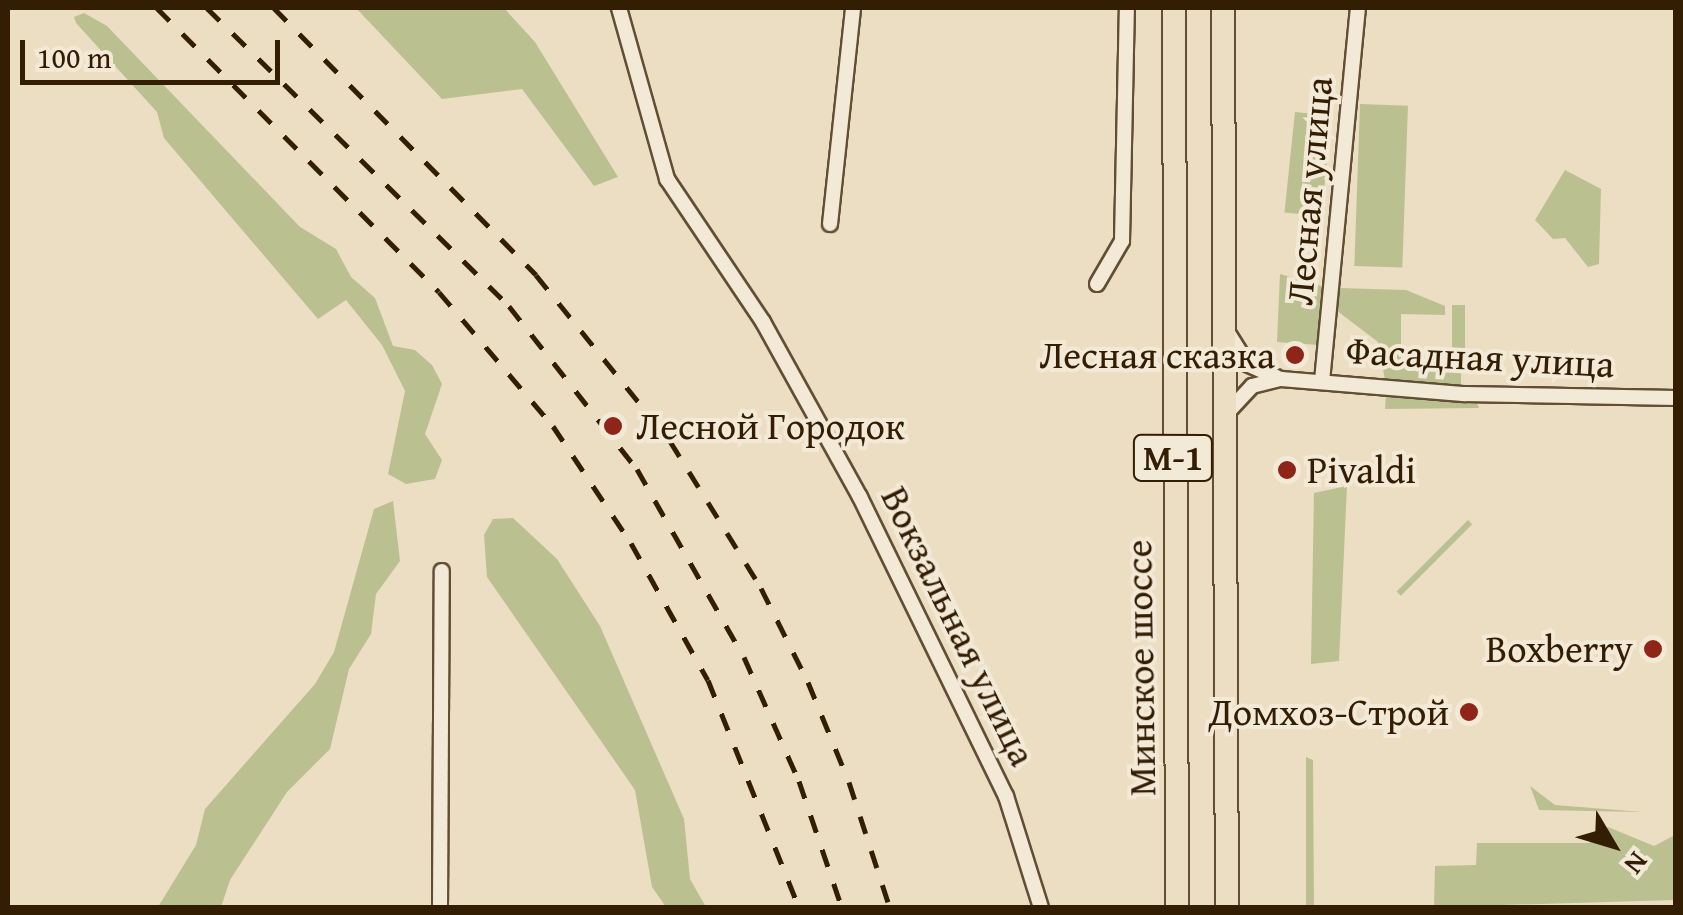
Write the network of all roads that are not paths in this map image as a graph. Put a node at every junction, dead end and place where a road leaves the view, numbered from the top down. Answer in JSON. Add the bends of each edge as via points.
{"nodes":[{"id":1,"x":618,"y":8,"type":"edge"},
{"id":2,"x":853,"y":8,"type":"edge"},
{"id":3,"x":1127,"y":8,"type":"edge"},
{"id":4,"x":1174,"y":8,"type":"edge"},
{"id":5,"x":1223,"y":8,"type":"edge"},
{"id":6,"x":1358,"y":8,"type":"edge"},
{"id":7,"x":830,"y":224,"type":"dead end"},
{"id":8,"x":1097,"y":284,"type":"dead end"},
{"id":9,"x":1227,"y":331,"type":"junction"},
{"id":10,"x":1281,"y":379,"type":"junction"},
{"id":11,"x":1322,"y":381,"type":"junction"},
{"id":12,"x":1676,"y":398,"type":"edge"},
{"id":13,"x":1227,"y":414,"type":"junction"},
{"id":14,"x":442,"y":571,"type":"dead end"},
{"id":15,"x":440,"y":908,"type":"edge"},
{"id":16,"x":1041,"y":908,"type":"edge"},
{"id":17,"x":1177,"y":908,"type":"edge"},
{"id":18,"x":1227,"y":908,"type":"edge"}],
"edges":[{"from":1,"to":16,"type":"street","name":"Вокзальная улица","via":[[666,178],[733,274],[860,498],[1006,796]]},
{"from":2,"to":7,"type":"street"},
{"from":3,"to":8,"type":"street","via":[[1122,241]]},
{"from":4,"to":17,"type":"highway","name":"Минское шоссе","number":"М-1"},
{"from":5,"to":9,"type":"highway","number":"М-1"},
{"from":6,"to":11,"type":"street","name":"Лесная улица"},
{"from":9,"to":10,"type":"street","name":"Фасадная улица","via":[[1247,364]]},
{"from":9,"to":13,"type":"highway","number":"М-1"},
{"from":10,"to":11,"type":"street","name":"Фасадная улица"},
{"from":10,"to":13,"type":"street","name":"Фасадная улица","via":[[1244,391]]},
{"from":11,"to":12,"type":"street","name":"Фасадная улица","via":[[1465,394]]},
{"from":13,"to":18,"type":"highway","number":"М-1"},
{"from":14,"to":15,"type":"street"}]}
